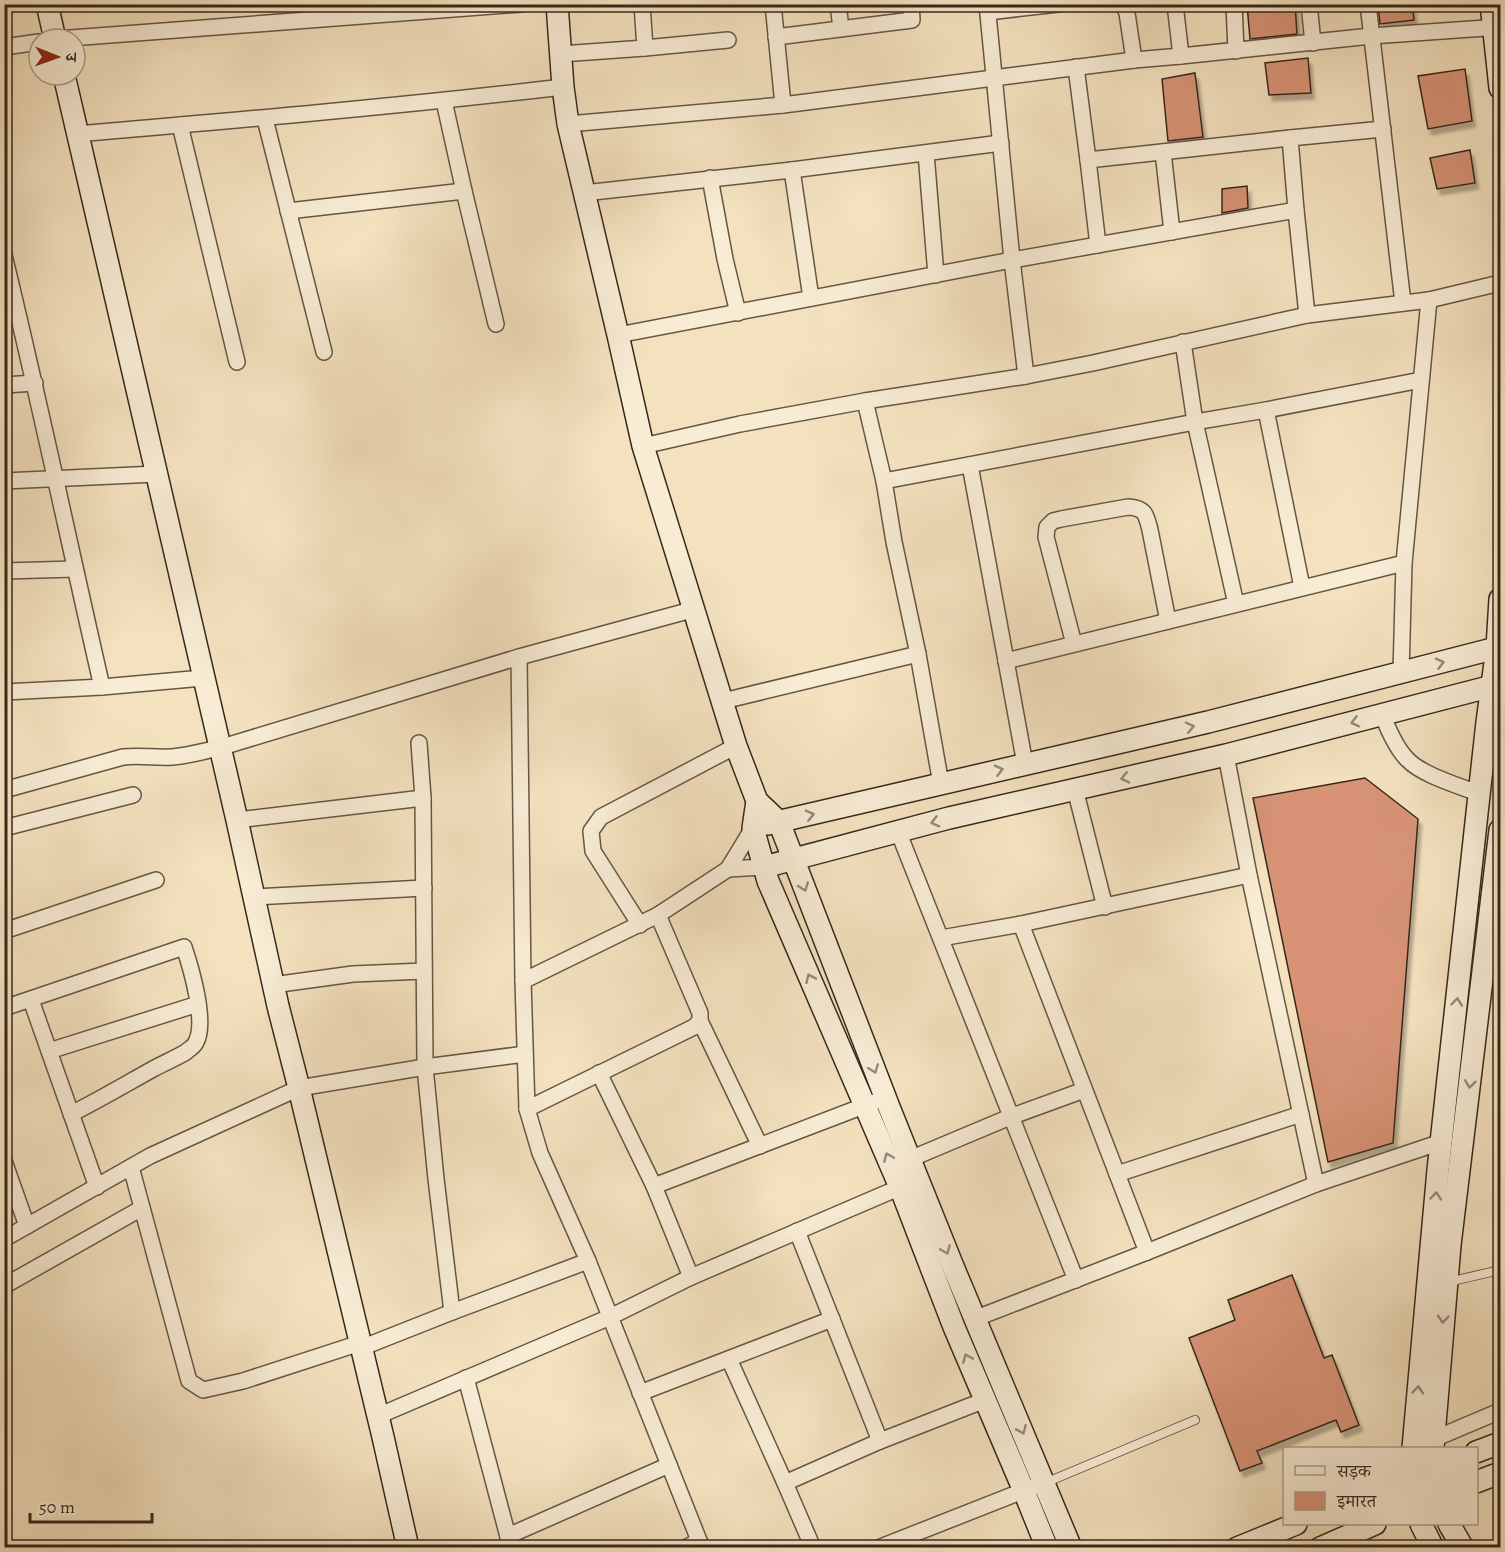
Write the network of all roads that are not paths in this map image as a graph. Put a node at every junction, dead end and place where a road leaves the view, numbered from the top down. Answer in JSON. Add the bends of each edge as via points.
{"nodes":[{"id":1,"x":47,"y":4,"type":"edge"},
{"id":2,"x":522,"y":4,"type":"edge"},
{"id":3,"x":557,"y":4,"type":"edge"},
{"id":4,"x":642,"y":4,"type":"edge"},
{"id":5,"x":773,"y":4,"type":"edge"},
{"id":6,"x":838,"y":4,"type":"edge"},
{"id":7,"x":911,"y":4,"type":"edge"},
{"id":8,"x":1124,"y":4,"type":"edge"},
{"id":9,"x":1175,"y":4,"type":"edge"},
{"id":10,"x":1234,"y":4,"type":"edge"},
{"id":11,"x":1309,"y":4,"type":"edge"},
{"id":12,"x":1368,"y":4,"type":"edge"},
{"id":13,"x":1491,"y":4,"type":"edge"},
{"id":14,"x":1049,"y":5,"type":"edge"},
{"id":15,"x":427,"y":8,"type":"edge"},
{"id":16,"x":988,"y":8,"type":"edge"},
{"id":17,"x":53,"y":27,"type":"edge"},
{"id":18,"x":1497,"y":27,"type":"edge"},
{"id":19,"x":841,"y":28,"type":"junction"},
{"id":20,"x":87,"y":36,"type":"edge"},
{"id":21,"x":1371,"y":36,"type":"junction"},
{"id":22,"x":776,"y":37,"type":"junction"},
{"id":23,"x":728,"y":40,"type":"dead end"},
{"id":24,"x":27,"y":43,"type":"edge"},
{"id":25,"x":1314,"y":43,"type":"junction"},
{"id":26,"x":4,"y":46,"type":"edge"},
{"id":27,"x":645,"y":48,"type":"junction"},
{"id":28,"x":1236,"y":51,"type":"junction"},
{"id":29,"x":561,"y":54,"type":"junction"},
{"id":30,"x":1181,"y":56,"type":"junction"},
{"id":31,"x":1134,"y":60,"type":"junction"},
{"id":32,"x":1076,"y":67,"type":"junction"},
{"id":33,"x":994,"y":77,"type":"junction"},
{"id":34,"x":67,"y":87,"type":"edge"},
{"id":35,"x":563,"y":87,"type":"junction"},
{"id":36,"x":1500,"y":88,"type":"edge"},
{"id":37,"x":444,"y":101,"type":"junction"},
{"id":38,"x":783,"y":105,"type":"junction"},
{"id":39,"x":265,"y":118,"type":"junction"},
{"id":40,"x":568,"y":124,"type":"junction"},
{"id":41,"x":180,"y":125,"type":"junction"},
{"id":42,"x":1383,"y":129,"type":"junction"},
{"id":43,"x":77,"y":134,"type":"junction"},
{"id":44,"x":1290,"y":138,"type":"junction"},
{"id":45,"x":1001,"y":142,"type":"junction"},
{"id":46,"x":1163,"y":152,"type":"junction"},
{"id":47,"x":926,"y":153,"type":"junction"},
{"id":48,"x":1088,"y":160,"type":"junction"},
{"id":49,"x":792,"y":170,"type":"junction"},
{"id":50,"x":710,"y":178,"type":"junction"},
{"id":51,"x":464,"y":191,"type":"junction"},
{"id":52,"x":584,"y":193,"type":"junction"},
{"id":53,"x":1296,"y":210,"type":"junction"},
{"id":54,"x":288,"y":211,"type":"junction"},
{"id":55,"x":1172,"y":232,"type":"junction"},
{"id":56,"x":1098,"y":245,"type":"junction"},
{"id":57,"x":4,"y":255,"type":"edge"},
{"id":58,"x":1012,"y":260,"type":"junction"},
{"id":59,"x":936,"y":274,"type":"junction"},
{"id":60,"x":1500,"y":283,"type":"edge"},
{"id":61,"x":811,"y":298,"type":"junction"},
{"id":62,"x":1429,"y":300,"type":"junction"},
{"id":63,"x":1403,"y":303,"type":"junction"},
{"id":64,"x":738,"y":313,"type":"junction"},
{"id":65,"x":1307,"y":315,"type":"junction"},
{"id":66,"x":496,"y":324,"type":"dead end"},
{"id":67,"x":618,"y":334,"type":"junction"},
{"id":68,"x":1183,"y":342,"type":"junction"},
{"id":69,"x":324,"y":352,"type":"dead end"},
{"id":70,"x":237,"y":362,"type":"dead end"},
{"id":71,"x":1026,"y":376,"type":"junction"},
{"id":72,"x":1421,"y":380,"type":"junction"},
{"id":73,"x":35,"y":383,"type":"junction"},
{"id":74,"x":4,"y":385,"type":"edge"},
{"id":75,"x":865,"y":401,"type":"junction"},
{"id":76,"x":1266,"y":410,"type":"junction"},
{"id":77,"x":1195,"y":422,"type":"junction"},
{"id":78,"x":643,"y":446,"type":"junction"},
{"id":79,"x":970,"y":465,"type":"junction"},
{"id":80,"x":156,"y":474,"type":"junction"},
{"id":81,"x":56,"y":478,"type":"junction"},
{"id":82,"x":4,"y":481,"type":"edge"},
{"id":83,"x":884,"y":481,"type":"junction"},
{"id":84,"x":1404,"y":563,"type":"junction"},
{"id":85,"x":75,"y":569,"type":"junction"},
{"id":86,"x":4,"y":571,"type":"edge"},
{"id":87,"x":1302,"y":587,"type":"junction"},
{"id":88,"x":1500,"y":599,"type":"edge"},
{"id":89,"x":1236,"y":604,"type":"junction"},
{"id":90,"x":694,"y":609,"type":"junction"},
{"id":91,"x":1168,"y":621,"type":"junction"},
{"id":92,"x":1074,"y":644,"type":"junction"},
{"id":93,"x":1499,"y":647,"type":"edge"},
{"id":94,"x":918,"y":654,"type":"junction"},
{"id":95,"x":519,"y":657,"type":"junction"},
{"id":96,"x":1006,"y":661,"type":"junction"},
{"id":97,"x":1401,"y":673,"type":"junction"},
{"id":98,"x":203,"y":678,"type":"junction"},
{"id":99,"x":1497,"y":685,"type":"edge"},
{"id":100,"x":102,"y":687,"type":"junction"},
{"id":101,"x":4,"y":692,"type":"edge"},
{"id":102,"x":723,"y":701,"type":"junction"},
{"id":103,"x":1383,"y":715,"type":"junction"},
{"id":104,"x":419,"y":743,"type":"dead end"},
{"id":105,"x":736,"y":746,"type":"junction"},
{"id":106,"x":219,"y":748,"type":"junction"},
{"id":107,"x":1226,"y":755,"type":"junction"},
{"id":108,"x":1025,"y":764,"type":"junction"},
{"id":109,"x":941,"y":784,"type":"junction"},
{"id":110,"x":1075,"y":789,"type":"junction"},
{"id":111,"x":4,"y":790,"type":"edge"},
{"id":112,"x":1479,"y":794,"type":"junction"},
{"id":113,"x":133,"y":795,"type":"dead end"},
{"id":114,"x":423,"y":798,"type":"junction"},
{"id":115,"x":757,"y":801,"type":"junction"},
{"id":116,"x":237,"y":820,"type":"junction"},
{"id":117,"x":779,"y":822,"type":"junction"},
{"id":118,"x":4,"y":828,"type":"edge"},
{"id":119,"x":753,"y":828,"type":"junction"},
{"id":120,"x":1500,"y":830,"type":"edge"},
{"id":121,"x":898,"y":831,"type":"junction"},
{"id":122,"x":794,"y":859,"type":"junction"},
{"id":123,"x":764,"y":867,"type":"junction"},
{"id":124,"x":728,"y":869,"type":"junction"},
{"id":125,"x":1249,"y":875,"type":"junction"},
{"id":126,"x":156,"y":880,"type":"dead end"},
{"id":127,"x":424,"y":888,"type":"junction"},
{"id":128,"x":253,"y":897,"type":"junction"},
{"id":129,"x":1105,"y":906,"type":"junction"},
{"id":130,"x":658,"y":915,"type":"junction"},
{"id":131,"x":1022,"y":924,"type":"junction"},
{"id":132,"x":640,"y":925,"type":"junction"},
{"id":133,"x":4,"y":931,"type":"edge"},
{"id":134,"x":941,"y":938,"type":"junction"},
{"id":135,"x":424,"y":971,"type":"junction"},
{"id":136,"x":523,"y":981,"type":"junction"},
{"id":137,"x":273,"y":985,"type":"junction"},
{"id":138,"x":30,"y":999,"type":"junction"},
{"id":139,"x":198,"y":1004,"type":"junction"},
{"id":140,"x":4,"y":1008,"type":"edge"},
{"id":141,"x":700,"y":1021,"type":"junction"},
{"id":142,"x":49,"y":1051,"type":"junction"},
{"id":143,"x":525,"y":1054,"type":"junction"},
{"id":144,"x":425,"y":1067,"type":"junction"},
{"id":145,"x":599,"y":1072,"type":"junction"},
{"id":146,"x":299,"y":1088,"type":"junction"},
{"id":147,"x":1084,"y":1090,"type":"junction"},
{"id":148,"x":875,"y":1101,"type":"junction"},
{"id":149,"x":527,"y":1108,"type":"junction"},
{"id":150,"x":71,"y":1114,"type":"junction"},
{"id":151,"x":1301,"y":1114,"type":"junction"},
{"id":152,"x":1010,"y":1117,"type":"junction"},
{"id":153,"x":1441,"y":1142,"type":"junction"},
{"id":154,"x":760,"y":1146,"type":"junction"},
{"id":155,"x":910,"y":1159,"type":"junction"},
{"id":156,"x":4,"y":1161,"type":"edge"},
{"id":157,"x":131,"y":1167,"type":"junction"},
{"id":158,"x":1117,"y":1174,"type":"junction"},
{"id":159,"x":909,"y":1183,"type":"junction"},
{"id":160,"x":1316,"y":1184,"type":"junction"},
{"id":161,"x":654,"y":1186,"type":"junction"},
{"id":162,"x":97,"y":1187,"type":"junction"},
{"id":163,"x":142,"y":1208,"type":"junction"},
{"id":164,"x":27,"y":1226,"type":"junction"},
{"id":165,"x":797,"y":1232,"type":"junction"},
{"id":166,"x":4,"y":1239,"type":"edge"},
{"id":167,"x":1147,"y":1252,"type":"junction"},
{"id":168,"x":588,"y":1261,"type":"junction"},
{"id":169,"x":1500,"y":1270,"type":"edge"},
{"id":170,"x":691,"y":1277,"type":"junction"},
{"id":171,"x":1076,"y":1280,"type":"junction"},
{"id":172,"x":1447,"y":1282,"type":"junction"},
{"id":173,"x":4,"y":1286,"type":"edge"},
{"id":174,"x":452,"y":1312,"type":"junction"},
{"id":175,"x":610,"y":1317,"type":"junction"},
{"id":176,"x":832,"y":1319,"type":"junction"},
{"id":177,"x":974,"y":1319,"type":"junction"},
{"id":178,"x":361,"y":1345,"type":"junction"},
{"id":179,"x":729,"y":1359,"type":"junction"},
{"id":180,"x":466,"y":1378,"type":"junction"},
{"id":181,"x":640,"y":1393,"type":"junction"},
{"id":182,"x":985,"y":1400,"type":"junction"},
{"id":183,"x":1500,"y":1411,"type":"edge"},
{"id":184,"x":378,"y":1416,"type":"junction"},
{"id":185,"x":1196,"y":1420,"type":"dead end"},
{"id":186,"x":880,"y":1441,"type":"junction"},
{"id":187,"x":1500,"y":1443,"type":"edge"},
{"id":188,"x":1434,"y":1444,"type":"edge"},
{"id":189,"x":1413,"y":1447,"type":"edge"},
{"id":190,"x":1478,"y":1451,"type":"edge"},
{"id":191,"x":669,"y":1465,"type":"junction"},
{"id":192,"x":1500,"y":1473,"type":"edge"},
{"id":193,"x":1478,"y":1481,"type":"edge"},
{"id":194,"x":785,"y":1483,"type":"junction"},
{"id":195,"x":1044,"y":1483,"type":"junction"},
{"id":196,"x":1024,"y":1491,"type":"junction"},
{"id":197,"x":1294,"y":1525,"type":"edge"},
{"id":198,"x":1373,"y":1525,"type":"edge"},
{"id":199,"x":1422,"y":1525,"type":"edge"},
{"id":200,"x":1450,"y":1525,"type":"edge"},
{"id":201,"x":510,"y":1542,"type":"edge"},
{"id":202,"x":695,"y":1546,"type":"edge"},
{"id":203,"x":408,"y":1548,"type":"edge"},
{"id":204,"x":813,"y":1548,"type":"edge"},
{"id":205,"x":878,"y":1548,"type":"edge"},
{"id":206,"x":1047,"y":1548,"type":"edge"},
{"id":207,"x":1071,"y":1548,"type":"edge"},
{"id":208,"x":1237,"y":1548,"type":"edge"},
{"id":209,"x":1320,"y":1548,"type":"edge"},
{"id":210,"x":1433,"y":1548,"type":"edge"},
{"id":211,"x":1463,"y":1548,"type":"edge"}],
"edges":[{"from":1,"to":17,"type":"street"},
{"from":2,"to":15,"type":"street"},
{"from":3,"to":29,"type":"street"},
{"from":4,"to":27,"type":"street"},
{"from":5,"to":22,"type":"street"},
{"from":6,"to":19,"type":"street"},
{"from":7,"to":19,"type":"street","via":[[912,20]]},
{"from":8,"to":31,"type":"street"},
{"from":9,"to":30,"type":"street"},
{"from":10,"to":28,"type":"street"},
{"from":11,"to":25,"type":"street"},
{"from":12,"to":21,"type":"street"},
{"from":13,"to":18,"type":"street"},
{"from":14,"to":16,"type":"street"},
{"from":15,"to":20,"type":"street"},
{"from":16,"to":33,"type":"street"},
{"from":18,"to":21,"type":"street"},
{"from":18,"to":36,"type":"street"},
{"from":19,"to":22,"type":"street"},
{"from":21,"to":25,"type":"street"},
{"from":21,"to":42,"type":"street"},
{"from":22,"to":38,"type":"street"},
{"from":23,"to":27,"type":"street"},
{"from":24,"to":26,"type":"street"},
{"from":25,"to":28,"type":"street"},
{"from":27,"to":29,"type":"street"},
{"from":28,"to":30,"type":"street"},
{"from":29,"to":35,"type":"street"},
{"from":30,"to":31,"type":"street"},
{"from":31,"to":32,"type":"street"},
{"from":32,"to":33,"type":"street"},
{"from":32,"to":48,"type":"street"},
{"from":33,"to":38,"type":"street"},
{"from":33,"to":45,"type":"street"},
{"from":34,"to":43,"type":"street"},
{"from":35,"to":37,"type":"street"},
{"from":35,"to":40,"type":"street"},
{"from":37,"to":39,"type":"street"},
{"from":37,"to":51,"type":"street"},
{"from":38,"to":40,"type":"street"},
{"from":39,"to":41,"type":"street"},
{"from":39,"to":54,"type":"street"},
{"from":40,"to":52,"type":"street"},
{"from":41,"to":43,"type":"street"},
{"from":41,"to":70,"type":"street"},
{"from":42,"to":44,"type":"street"},
{"from":42,"to":63,"type":"street"},
{"from":43,"to":80,"type":"street"},
{"from":44,"to":46,"type":"street"},
{"from":44,"to":53,"type":"street"},
{"from":45,"to":47,"type":"street"},
{"from":45,"to":58,"type":"street"},
{"from":46,"to":48,"type":"street"},
{"from":46,"to":55,"type":"street"},
{"from":47,"to":49,"type":"street"},
{"from":47,"to":59,"type":"street"},
{"from":48,"to":56,"type":"street"},
{"from":49,"to":50,"type":"street"},
{"from":49,"to":61,"type":"street"},
{"from":50,"to":52,"type":"street"},
{"from":50,"to":64,"type":"street"},
{"from":51,"to":54,"type":"street"},
{"from":51,"to":66,"type":"street"},
{"from":52,"to":67,"type":"street"},
{"from":53,"to":55,"type":"street"},
{"from":53,"to":65,"type":"street"},
{"from":54,"to":69,"type":"street"},
{"from":55,"to":56,"type":"street"},
{"from":56,"to":58,"type":"street"},
{"from":57,"to":73,"type":"street"},
{"from":58,"to":59,"type":"street"},
{"from":58,"to":71,"type":"street"},
{"from":59,"to":61,"type":"street"},
{"from":60,"to":62,"type":"street"},
{"from":61,"to":64,"type":"street"},
{"from":62,"to":63,"type":"street"},
{"from":62,"to":72,"type":"street"},
{"from":63,"to":65,"type":"street"},
{"from":64,"to":67,"type":"street"},
{"from":65,"to":68,"type":"street"},
{"from":67,"to":78,"type":"street"},
{"from":68,"to":71,"type":"street"},
{"from":68,"to":77,"type":"street"},
{"from":71,"to":75,"type":"street"},
{"from":72,"to":76,"type":"street"},
{"from":72,"to":84,"type":"street"},
{"from":73,"to":74,"type":"street"},
{"from":73,"to":81,"type":"street"},
{"from":75,"to":78,"type":"street"},
{"from":75,"to":83,"type":"street"},
{"from":76,"to":77,"type":"street"},
{"from":76,"to":87,"type":"street"},
{"from":77,"to":79,"type":"street"},
{"from":77,"to":89,"type":"street"},
{"from":78,"to":90,"type":"street"},
{"from":79,"to":83,"type":"street"},
{"from":79,"to":96,"type":"street"},
{"from":80,"to":81,"type":"street"},
{"from":80,"to":98,"type":"street"},
{"from":81,"to":82,"type":"street"},
{"from":81,"to":85,"type":"street"},
{"from":83,"to":94,"type":"street"},
{"from":84,"to":87,"type":"street"},
{"from":84,"to":97,"type":"street"},
{"from":85,"to":86,"type":"street"},
{"from":85,"to":100,"type":"street"},
{"from":87,"to":89,"type":"street"},
{"from":88,"to":93,"type":"street"},
{"from":89,"to":91,"type":"street"},
{"from":90,"to":95,"type":"street"},
{"from":90,"to":102,"type":"street"},
{"from":91,"to":92,"type":"street"},
{"from":91,"to":92,"type":"street","via":[[1143,510],[1128,507],[1061,519],[1047,527],[1046,537]]},
{"from":92,"to":96,"type":"street"},
{"from":97,"to":93,"type":"street","one_way":true},
{"from":93,"to":99,"type":"street"},
{"from":94,"to":102,"type":"street"},
{"from":94,"to":109,"type":"street"},
{"from":95,"to":106,"type":"street"},
{"from":95,"to":136,"type":"street"},
{"from":96,"to":108,"type":"street"},
{"from":108,"to":97,"type":"street","one_way":true},
{"from":98,"to":100,"type":"street"},
{"from":98,"to":106,"type":"street"},
{"from":99,"to":103,"type":"street"},
{"from":99,"to":112,"type":"street"},
{"from":100,"to":101,"type":"street"},
{"from":102,"to":105,"type":"street"},
{"from":103,"to":107,"type":"street","one_way":true},
{"from":103,"to":112,"type":"street","via":[[1407,760],[1425,772]]},
{"from":104,"to":114,"type":"street"},
{"from":105,"to":115,"type":"street"},
{"from":105,"to":132,"type":"street","via":[[601,817],[591,831],[593,851]]},
{"from":106,"to":111,"type":"street","via":[[174,757],[123,756]]},
{"from":106,"to":116,"type":"street"},
{"from":107,"to":110,"type":"street","one_way":true},
{"from":107,"to":125,"type":"street"},
{"from":109,"to":108,"type":"street","one_way":true},
{"from":117,"to":109,"type":"street","one_way":true},
{"from":110,"to":121,"type":"street","one_way":true},
{"from":110,"to":129,"type":"street"},
{"from":153,"to":112,"type":"street","one_way":true},
{"from":113,"to":118,"type":"street"},
{"from":114,"to":116,"type":"street"},
{"from":114,"to":127,"type":"street"},
{"from":115,"to":117,"type":"street"},
{"from":115,"to":119,"type":"street"},
{"from":116,"to":128,"type":"street"},
{"from":117,"to":119,"type":"street"},
{"from":117,"to":122,"type":"street"},
{"from":119,"to":123,"type":"street"},
{"from":119,"to":124,"type":"street"},
{"from":120,"to":172,"type":"street","one_way":true},
{"from":121,"to":122,"type":"street"},
{"from":121,"to":134,"type":"street"},
{"from":122,"to":123,"type":"street"},
{"from":122,"to":148,"type":"street","one_way":true},
{"from":123,"to":124,"type":"street"},
{"from":148,"to":123,"type":"street","one_way":true},
{"from":124,"to":130,"type":"street"},
{"from":125,"to":129,"type":"street"},
{"from":125,"to":151,"type":"street"},
{"from":126,"to":133,"type":"street"},
{"from":127,"to":128,"type":"street"},
{"from":127,"to":135,"type":"street"},
{"from":128,"to":137,"type":"street"},
{"from":129,"to":131,"type":"street"},
{"from":130,"to":132,"type":"street"},
{"from":130,"to":141,"type":"street"},
{"from":131,"to":134,"type":"street"},
{"from":131,"to":147,"type":"street"},
{"from":132,"to":136,"type":"street"},
{"from":134,"to":152,"type":"street"},
{"from":135,"to":137,"type":"street","via":[[353,974]]},
{"from":135,"to":144,"type":"street"},
{"from":136,"to":143,"type":"street"},
{"from":137,"to":146,"type":"street"},
{"from":138,"to":139,"type":"street","via":[[184,946]]},
{"from":138,"to":140,"type":"street"},
{"from":138,"to":142,"type":"street"},
{"from":139,"to":142,"type":"street"},
{"from":139,"to":150,"type":"street","via":[[200,1026],[196,1044]]},
{"from":141,"to":145,"type":"street"},
{"from":141,"to":154,"type":"street"},
{"from":142,"to":150,"type":"street"},
{"from":143,"to":144,"type":"street"},
{"from":143,"to":149,"type":"street"},
{"from":144,"to":146,"type":"street"},
{"from":144,"to":174,"type":"street"},
{"from":145,"to":149,"type":"street"},
{"from":145,"to":161,"type":"street"},
{"from":146,"to":157,"type":"street"},
{"from":146,"to":178,"type":"street"},
{"from":147,"to":152,"type":"street"},
{"from":147,"to":158,"type":"street"},
{"from":148,"to":154,"type":"street"},
{"from":148,"to":155,"type":"street"},
{"from":159,"to":148,"type":"street","one_way":true},
{"from":149,"to":168,"type":"street","via":[[540,1153]]},
{"from":150,"to":162,"type":"street"},
{"from":151,"to":158,"type":"street"},
{"from":151,"to":160,"type":"street"},
{"from":152,"to":155,"type":"street"},
{"from":152,"to":171,"type":"street"},
{"from":153,"to":160,"type":"street"},
{"from":189,"to":153,"type":"street","one_way":true},
{"from":154,"to":161,"type":"street"},
{"from":155,"to":159,"type":"street"},
{"from":156,"to":164,"type":"street"},
{"from":157,"to":162,"type":"street"},
{"from":157,"to":163,"type":"street"},
{"from":158,"to":167,"type":"street"},
{"from":159,"to":165,"type":"street"},
{"from":159,"to":177,"type":"street","one_way":true},
{"from":182,"to":159,"type":"street","one_way":true,"via":[[954,1327]]},
{"from":160,"to":167,"type":"street"},
{"from":161,"to":170,"type":"street"},
{"from":162,"to":164,"type":"street"},
{"from":163,"to":173,"type":"street"},
{"from":163,"to":178,"type":"street","via":[[189,1381],[194,1385],[203,1390],[243,1381]]},
{"from":164,"to":166,"type":"street"},
{"from":165,"to":170,"type":"street"},
{"from":165,"to":176,"type":"street"},
{"from":167,"to":171,"type":"street"},
{"from":168,"to":174,"type":"street"},
{"from":168,"to":175,"type":"street"},
{"from":169,"to":172,"type":"lane"},
{"from":170,"to":175,"type":"street"},
{"from":171,"to":177,"type":"street"},
{"from":172,"to":188,"type":"street","one_way":true},
{"from":174,"to":178,"type":"street"},
{"from":175,"to":180,"type":"street"},
{"from":175,"to":181,"type":"street"},
{"from":176,"to":179,"type":"street"},
{"from":176,"to":186,"type":"street"},
{"from":177,"to":195,"type":"street","one_way":true},
{"from":178,"to":184,"type":"street"},
{"from":179,"to":181,"type":"street"},
{"from":179,"to":194,"type":"street"},
{"from":180,"to":184,"type":"street"},
{"from":180,"to":201,"type":"street"},
{"from":181,"to":191,"type":"street"},
{"from":182,"to":186,"type":"street"},
{"from":182,"to":196,"type":"street"},
{"from":183,"to":188,"type":"street"},
{"from":184,"to":203,"type":"street"},
{"from":185,"to":195,"type":"lane"},
{"from":186,"to":194,"type":"street"},
{"from":187,"to":190,"type":"street"},
{"from":191,"to":201,"type":"street"},
{"from":191,"to":202,"type":"street"},
{"from":192,"to":193,"type":"street"},
{"from":194,"to":204,"type":"street"},
{"from":195,"to":196,"type":"street"},
{"from":195,"to":207,"type":"street"},
{"from":196,"to":205,"type":"street"},
{"from":196,"to":206,"type":"street"},
{"from":197,"to":208,"type":"street"},
{"from":198,"to":209,"type":"street"},
{"from":199,"to":210,"type":"street"},
{"from":200,"to":211,"type":"street"}]}
